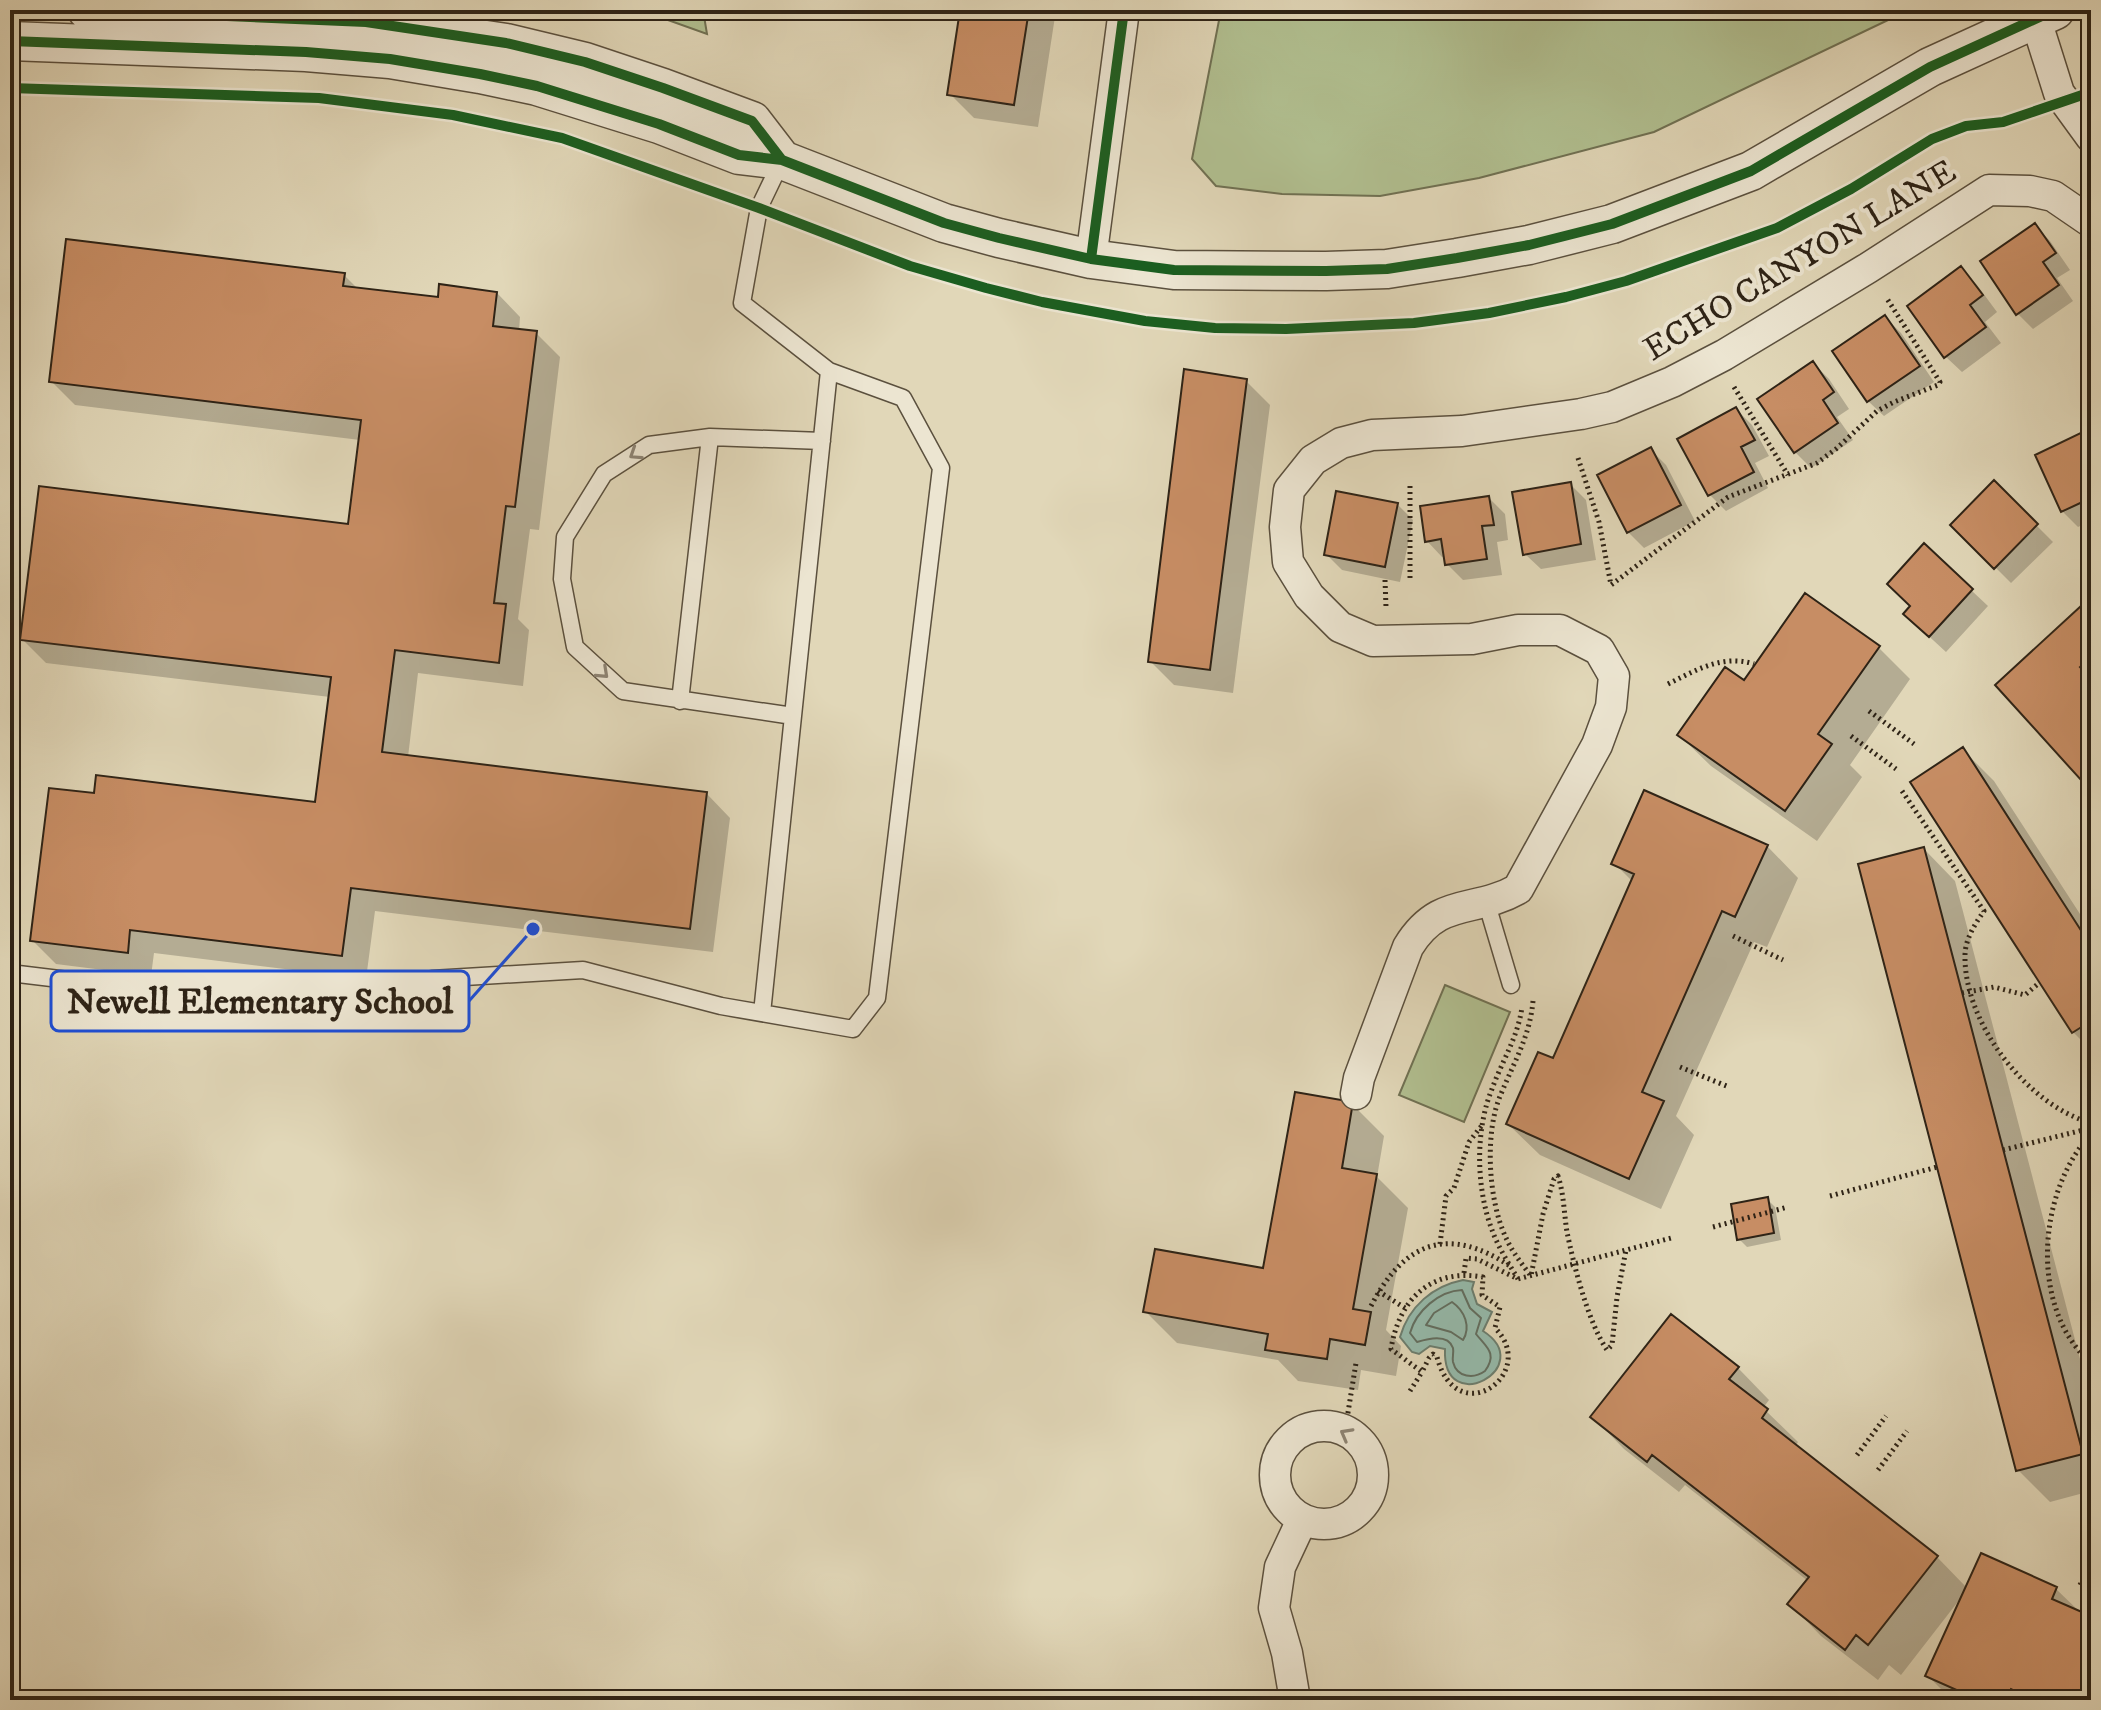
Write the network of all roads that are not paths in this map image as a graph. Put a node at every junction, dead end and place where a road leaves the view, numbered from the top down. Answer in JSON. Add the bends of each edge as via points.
{"nodes":[{"id":1,"x":87,"y":10,"type":"edge"},
{"id":2,"x":1124,"y":10,"type":"edge"},
{"id":3,"x":2045,"y":14,"type":"edge"},
{"id":4,"x":10,"y":41,"type":"edge"},
{"id":5,"x":2091,"y":137,"type":"edge"},
{"id":6,"x":782,"y":160,"type":"junction"},
{"id":7,"x":2091,"y":222,"type":"edge"},
{"id":8,"x":1091,"y":259,"type":"junction"},
{"id":9,"x":829,"y":371,"type":"junction"},
{"id":10,"x":710,"y":437,"type":"junction"},
{"id":11,"x":822,"y":441,"type":"junction"},
{"id":12,"x":680,"y":701,"type":"junction"},
{"id":13,"x":793,"y":716,"type":"junction"},
{"id":14,"x":1486,"y":901,"type":"junction"},
{"id":15,"x":10,"y":973,"type":"edge"},
{"id":16,"x":1511,"y":985,"type":"dead end"},
{"id":17,"x":762,"y":1013,"type":"junction"},
{"id":18,"x":1356,"y":1094,"type":"dead end"},
{"id":19,"x":1302,"y":1520,"type":"junction"},
{"id":20,"x":1295,"y":1700,"type":"edge"}],
"edges":[{"from":1,"to":6,"type":"street","via":[[366,22],[506,43],[585,62],[752,121]]},
{"from":2,"to":8,"type":"street"},
{"from":3,"to":5,"type":"street","via":[[2059,93]]},
{"from":3,"to":8,"type":"street","via":[[1930,67],[1751,171],[1612,224],[1529,245],[1387,269],[1174,270]]},
{"from":4,"to":6,"type":"street","via":[[390,59],[537,86],[739,155]]},
{"from":6,"to":8,"type":"street","via":[[944,223]]},
{"from":6,"to":9,"type":"lane","via":[[759,208],[742,303]]},
{"from":7,"to":14,"type":"street","name":"ECHO CANYON LANE","via":[[2053,196],[1989,190],[1724,355],[1612,407],[1462,431],[1372,435],[1341,443],[1313,460],[1289,490],[1288,562],[1309,596],[1340,627],[1373,641],[1560,630],[1599,650],[1614,676],[1611,707],[1597,745],[1527,876],[1518,889]]},
{"from":9,"to":11,"type":"lane"},
{"from":9,"to":17,"type":"lane","via":[[903,398],[941,468],[877,998],[853,1029]]},
{"from":10,"to":11,"type":"lane"},
{"from":10,"to":12,"type":"lane"},
{"from":10,"to":12,"type":"lane","one_way":true,"via":[[649,445],[604,474],[565,537],[562,579],[575,647],[623,691]]},
{"from":11,"to":13,"type":"lane"},
{"from":12,"to":13,"type":"lane"},
{"from":13,"to":17,"type":"lane"},
{"from":14,"to":16,"type":"lane"},
{"from":14,"to":18,"type":"street","name":"ECHO CANYON LANE","via":[[1433,917],[1419,930],[1408,947]]},
{"from":15,"to":17,"type":"lane","via":[[332,1012],[432,979],[583,970]]},
{"from":19,"to":19,"type":"street","one_way":true,"via":[[1342,1521],[1362,1507],[1370,1493],[1371,1461],[1364,1446],[1345,1431],[1322,1425],[1306,1429],[1281,1450],[1275,1465],[1277,1489]]},
{"from":19,"to":20,"type":"street","via":[[1280,1567],[1274,1608]]}]}
